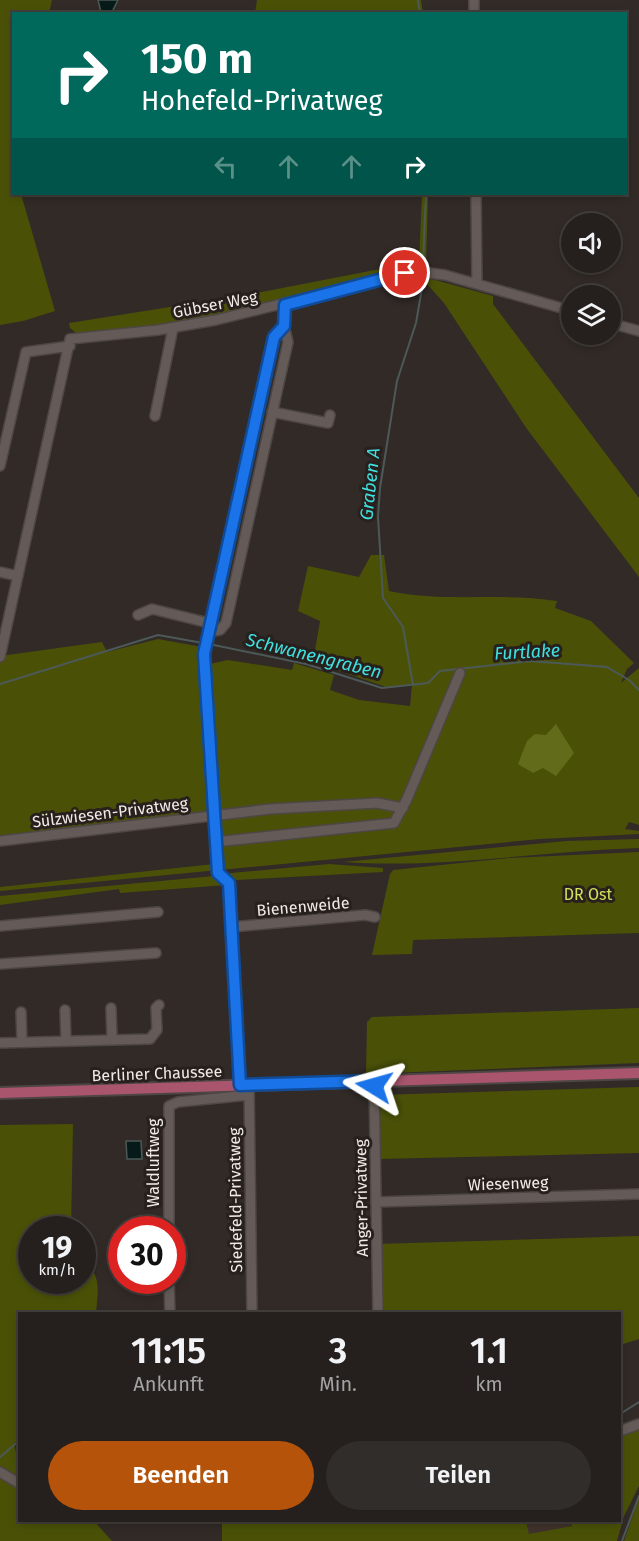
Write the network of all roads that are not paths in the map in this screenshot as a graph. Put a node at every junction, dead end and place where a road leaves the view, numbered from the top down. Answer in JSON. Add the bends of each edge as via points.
{"nodes":[{"id":1,"x":476,"y":195,"type":"edge"},
{"id":2,"x":477,"y":284,"type":"junction"},
{"id":3,"x":285,"y":305,"type":"junction"},
{"id":4,"x":561,"y":308,"type":"edge"},
{"id":5,"x":284,"y":326,"type":"junction"},
{"id":6,"x":621,"y":326,"type":"edge"},
{"id":7,"x":173,"y":327,"type":"junction"},
{"id":8,"x":639,"y":331,"type":"edge"},
{"id":9,"x":70,"y":343,"type":"junction"},
{"id":10,"x":272,"y":412,"type":"junction"},
{"id":11,"x":330,"y":415,"type":"dead end"},
{"id":12,"x":155,"y":416,"type":"dead end"},
{"id":13,"x":0,"y":466,"type":"edge"},
{"id":14,"x":0,"y":572,"type":"edge"},
{"id":15,"x":18,"y":576,"type":"junction"},
{"id":16,"x":138,"y":615,"type":"dead end"},
{"id":17,"x":208,"y":631,"type":"junction"},
{"id":18,"x":0,"y":657,"type":"edge"},
{"id":19,"x":460,"y":673,"type":"dead end"},
{"id":20,"x":403,"y":808,"type":"junction"},
{"id":21,"x":213,"y":814,"type":"junction"},
{"id":22,"x":0,"y":841,"type":"edge"},
{"id":23,"x":215,"y":842,"type":"junction"},
{"id":24,"x":158,"y":912,"type":"dead end"},
{"id":25,"x":375,"y":917,"type":"dead end"},
{"id":26,"x":0,"y":926,"type":"edge"},
{"id":27,"x":232,"y":927,"type":"junction"},
{"id":28,"x":156,"y":953,"type":"dead end"},
{"id":29,"x":0,"y":964,"type":"edge"},
{"id":30,"x":159,"y":1005,"type":"dead end"},
{"id":31,"x":111,"y":1008,"type":"dead end"},
{"id":32,"x":65,"y":1010,"type":"dead end"},
{"id":33,"x":21,"y":1012,"type":"dead end"},
{"id":34,"x":112,"y":1039,"type":"junction"},
{"id":35,"x":66,"y":1041,"type":"junction"},
{"id":36,"x":22,"y":1042,"type":"junction"},
{"id":37,"x":0,"y":1043,"type":"edge"},
{"id":38,"x":639,"y":1073,"type":"edge"},
{"id":39,"x":374,"y":1081,"type":"junction"},
{"id":40,"x":246,"y":1089,"type":"junction"},
{"id":41,"x":0,"y":1093,"type":"edge"},
{"id":42,"x":639,"y":1194,"type":"edge"},
{"id":43,"x":377,"y":1202,"type":"junction"},
{"id":44,"x":169,"y":1216,"type":"edge"},
{"id":45,"x":169,"y":1294,"type":"edge"},
{"id":46,"x":170,"y":1312,"type":"edge"},
{"id":47,"x":252,"y":1312,"type":"edge"},
{"id":48,"x":378,"y":1312,"type":"edge"},
{"id":49,"x":639,"y":1424,"type":"edge"},
{"id":50,"x":621,"y":1431,"type":"edge"},
{"id":51,"x":0,"y":1472,"type":"edge"},
{"id":52,"x":18,"y":1483,"type":"edge"}],
"edges":[{"from":1,"to":2,"type":"street"},
{"from":2,"to":3,"type":"street","name":"Gübser Weg","via":[[415,271]]},
{"from":2,"to":4,"type":"street","name":"Gübser Weg"},
{"from":3,"to":5,"type":"street"},
{"from":3,"to":7,"type":"street","name":"Gübser Weg"},
{"from":5,"to":10,"type":"street","via":[[288,342]]},
{"from":5,"to":17,"type":"street","name":"Siedefeld-Privatweg","via":[[274,337]]},
{"from":6,"to":8,"type":"street"},
{"from":7,"to":9,"type":"street","name":"Gübser Weg"},
{"from":7,"to":12,"type":"street"},
{"from":9,"to":13,"type":"street","name":"Gübser Weg","via":[[26,352]]},
{"from":9,"to":15,"type":"street"},
{"from":10,"to":11,"type":"street","via":[[328,423]]},
{"from":10,"to":17,"type":"street","via":[[226,623],[220,630]]},
{"from":14,"to":15,"type":"street"},
{"from":15,"to":18,"type":"street"},
{"from":16,"to":17,"type":"street","via":[[152,609]]},
{"from":17,"to":21,"type":"street","name":"Siedefeld-Privatweg","via":[[204,678]]},
{"from":19,"to":20,"type":"street"},
{"from":20,"to":21,"type":"street","name":"Sülzwiesen-Privatweg","via":[[377,803]]},
{"from":20,"to":23,"type":"street","via":[[394,823]]},
{"from":21,"to":22,"type":"street","name":"Sülzwiesen-Privatweg"},
{"from":21,"to":23,"type":"street","name":"Siedefeld-Privatweg"},
{"from":23,"to":27,"type":"street","name":"Siedefeld-Privatweg","via":[[218,873],[229,883]]},
{"from":24,"to":26,"type":"street"},
{"from":25,"to":27,"type":"street","name":"Bienenweide"},
{"from":27,"to":40,"type":"street","name":"Siedefeld-Privatweg"},
{"from":28,"to":29,"type":"street"},
{"from":30,"to":34,"type":"street","via":[[155,1035]]},
{"from":31,"to":34,"type":"street"},
{"from":32,"to":35,"type":"street"},
{"from":33,"to":36,"type":"street"},
{"from":34,"to":35,"type":"street"},
{"from":35,"to":36,"type":"street"},
{"from":36,"to":37,"type":"street"},
{"from":38,"to":39,"type":"main road","name":"Berliner Chaussee"},
{"from":39,"to":40,"type":"main road","name":"Berliner Chaussee"},
{"from":39,"to":43,"type":"street","name":"Anger-Privatweg"},
{"from":40,"to":41,"type":"main road","name":"Berliner Chaussee"},
{"from":40,"to":44,"type":"street","name":"Waldluftweg","via":[[169,1106]]},
{"from":40,"to":47,"type":"street","name":"Siedefeld-Privatweg"},
{"from":42,"to":43,"type":"street","name":"Wiesenweg"},
{"from":43,"to":48,"type":"street","name":"Anger-Privatweg"},
{"from":45,"to":46,"type":"street"},
{"from":49,"to":50,"type":"street"},
{"from":51,"to":52,"type":"street"}]}
